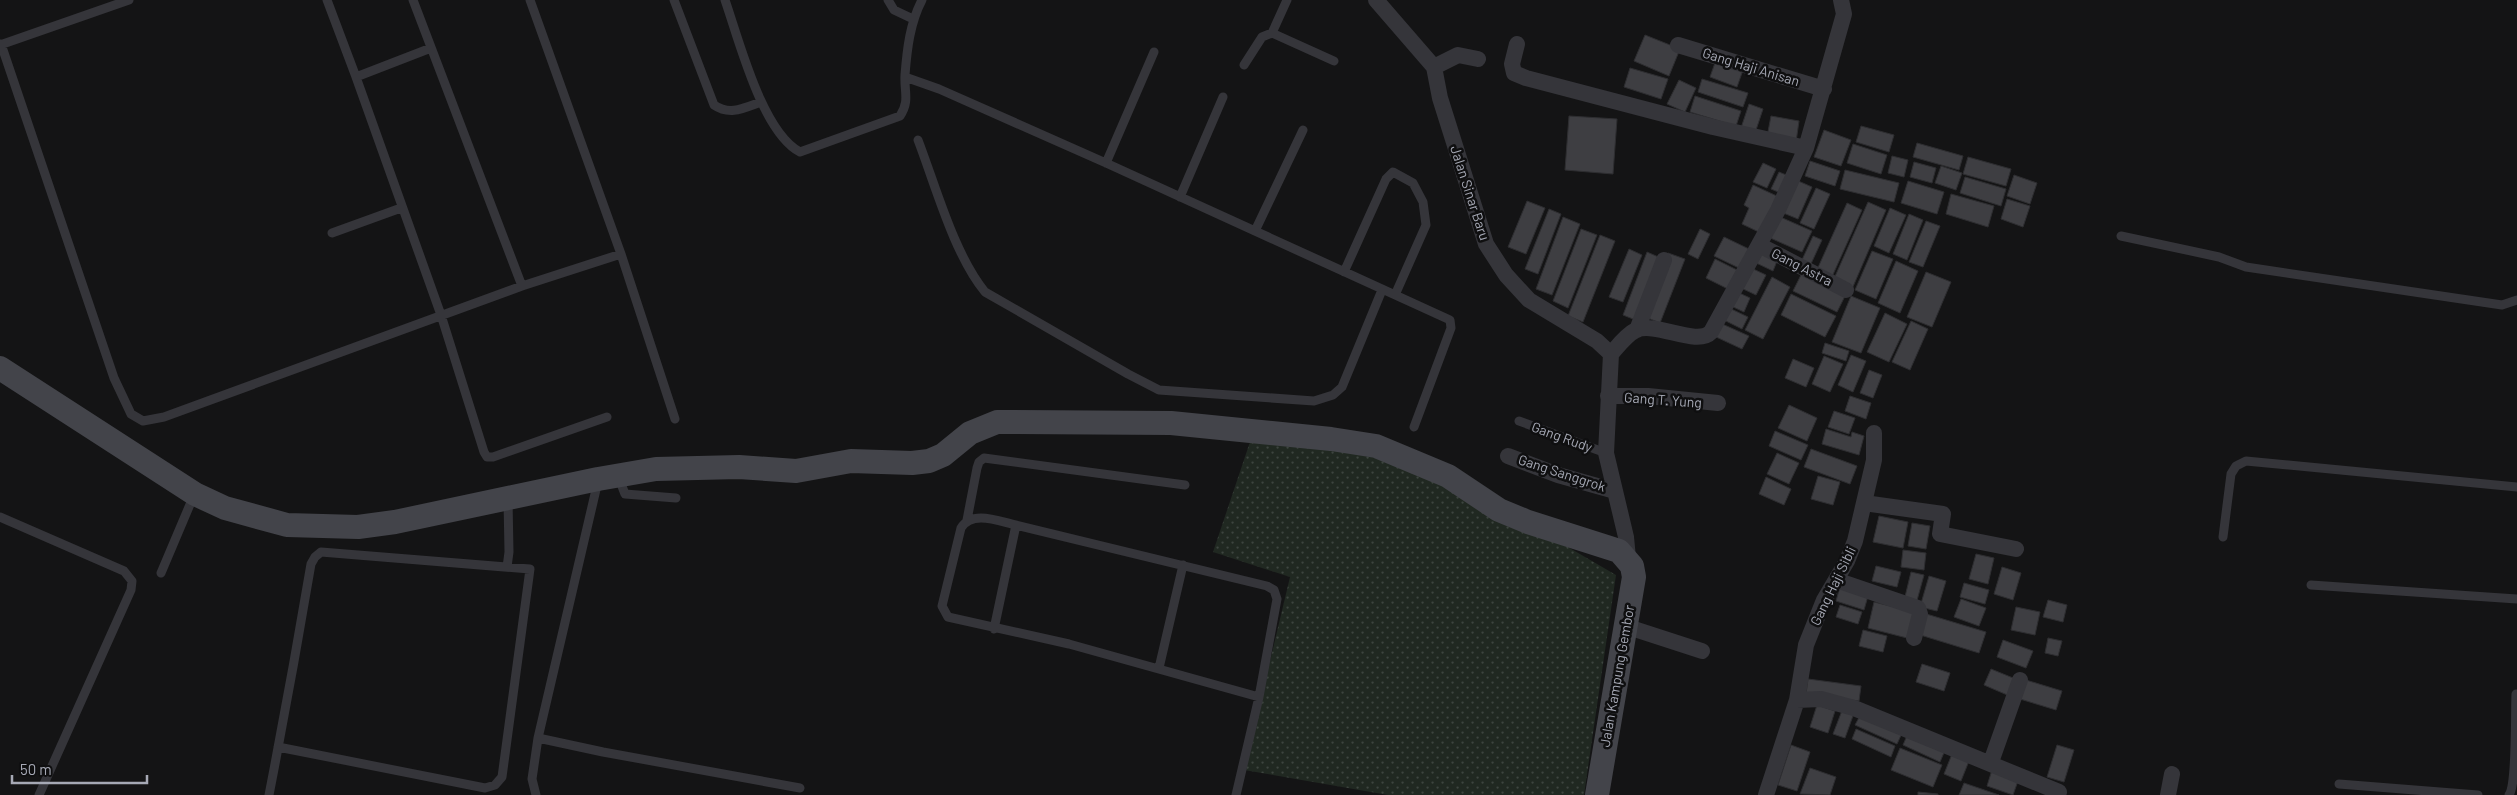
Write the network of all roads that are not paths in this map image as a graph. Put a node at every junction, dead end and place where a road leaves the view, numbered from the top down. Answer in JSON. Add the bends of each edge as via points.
{"nodes":[{"id":1,"x":130,"y":0,"type":"edge"},
{"id":2,"x":327,"y":0,"type":"edge"},
{"id":3,"x":413,"y":0,"type":"edge"},
{"id":4,"x":530,"y":0,"type":"edge"},
{"id":5,"x":674,"y":0,"type":"edge"},
{"id":6,"x":725,"y":0,"type":"edge"},
{"id":7,"x":888,"y":0,"type":"edge"},
{"id":8,"x":922,"y":0,"type":"edge"},
{"id":9,"x":1287,"y":0,"type":"edge"},
{"id":10,"x":1376,"y":0,"type":"edge"},
{"id":11,"x":1841,"y":0,"type":"edge"},
{"id":12,"x":913,"y":19,"type":"junction"},
{"id":13,"x":1272,"y":33,"type":"junction"},
{"id":14,"x":1517,"y":44,"type":"dead end"},
{"id":15,"x":1,"y":45,"type":"edge"},
{"id":16,"x":1678,"y":45,"type":"dead end"},
{"id":17,"x":431,"y":48,"type":"junction"},
{"id":18,"x":1154,"y":52,"type":"dead end"},
{"id":19,"x":1478,"y":59,"type":"dead end"},
{"id":20,"x":1334,"y":61,"type":"dead end"},
{"id":21,"x":1244,"y":66,"type":"dead end"},
{"id":22,"x":1434,"y":67,"type":"junction"},
{"id":23,"x":356,"y":77,"type":"junction"},
{"id":24,"x":905,"y":77,"type":"junction"},
{"id":25,"x":1824,"y":90,"type":"junction"},
{"id":26,"x":1223,"y":97,"type":"dead end"},
{"id":27,"x":761,"y":102,"type":"junction"},
{"id":28,"x":1303,"y":130,"type":"dead end"},
{"id":29,"x":918,"y":140,"type":"dead end"},
{"id":30,"x":1806,"y":148,"type":"junction"},
{"id":31,"x":1106,"y":163,"type":"junction"},
{"id":32,"x":1180,"y":197,"type":"junction"},
{"id":33,"x":401,"y":208,"type":"junction"},
{"id":34,"x":1254,"y":231,"type":"junction"},
{"id":35,"x":332,"y":233,"type":"dead end"},
{"id":36,"x":2121,"y":236,"type":"dead end"},
{"id":37,"x":1759,"y":245,"type":"junction"},
{"id":38,"x":620,"y":254,"type":"junction"},
{"id":39,"x":1664,"y":260,"type":"dead end"},
{"id":40,"x":1344,"y":272,"type":"junction"},
{"id":41,"x":522,"y":286,"type":"junction"},
{"id":42,"x":1382,"y":290,"type":"junction"},
{"id":43,"x":1846,"y":290,"type":"dead end"},
{"id":44,"x":1395,"y":295,"type":"junction"},
{"id":45,"x":2517,"y":300,"type":"edge"},
{"id":46,"x":441,"y":315,"type":"junction"},
{"id":47,"x":1637,"y":330,"type":"junction"},
{"id":48,"x":1611,"y":354,"type":"junction"},
{"id":49,"x":0,"y":370,"type":"edge"},
{"id":50,"x":1608,"y":396,"type":"junction"},
{"id":51,"x":1718,"y":403,"type":"dead end"},
{"id":52,"x":607,"y":417,"type":"dead end"},
{"id":53,"x":675,"y":419,"type":"dead end"},
{"id":54,"x":1519,"y":420,"type":"dead end"},
{"id":55,"x":1414,"y":427,"type":"dead end"},
{"id":56,"x":1874,"y":433,"type":"dead end"},
{"id":57,"x":1606,"y":453,"type":"junction"},
{"id":58,"x":1508,"y":456,"type":"dead end"},
{"id":59,"x":608,"y":477,"type":"junction"},
{"id":60,"x":1185,"y":485,"type":"dead end"},
{"id":61,"x":2517,"y":487,"type":"edge"},
{"id":62,"x":1615,"y":491,"type":"junction"},
{"id":63,"x":195,"y":494,"type":"junction"},
{"id":64,"x":508,"y":498,"type":"junction"},
{"id":65,"x":676,"y":498,"type":"dead end"},
{"id":66,"x":1864,"y":503,"type":"junction"},
{"id":67,"x":0,"y":517,"type":"edge"},
{"id":68,"x":967,"y":520,"type":"junction"},
{"id":69,"x":1016,"y":525,"type":"junction"},
{"id":70,"x":2223,"y":537,"type":"dead end"},
{"id":71,"x":2016,"y":549,"type":"dead end"},
{"id":72,"x":1628,"y":558,"type":"junction"},
{"id":73,"x":1183,"y":565,"type":"junction"},
{"id":74,"x":507,"y":567,"type":"junction"},
{"id":75,"x":161,"y":574,"type":"dead end"},
{"id":76,"x":1836,"y":580,"type":"junction"},
{"id":77,"x":2311,"y":585,"type":"dead end"},
{"id":78,"x":2517,"y":599,"type":"edge"},
{"id":79,"x":1625,"y":626,"type":"junction"},
{"id":80,"x":994,"y":629,"type":"junction"},
{"id":81,"x":1914,"y":638,"type":"dead end"},
{"id":82,"x":1702,"y":651,"type":"dead end"},
{"id":83,"x":1159,"y":668,"type":"junction"},
{"id":84,"x":2020,"y":680,"type":"dead end"},
{"id":85,"x":2516,"y":694,"type":"dead end"},
{"id":86,"x":1260,"y":697,"type":"junction"},
{"id":87,"x":1797,"y":700,"type":"junction"},
{"id":88,"x":538,"y":738,"type":"junction"},
{"id":89,"x":278,"y":747,"type":"junction"},
{"id":90,"x":1991,"y":762,"type":"junction"},
{"id":91,"x":2516,"y":767,"type":"edge"},
{"id":92,"x":2172,"y":774,"type":"dead end"},
{"id":93,"x":2339,"y":784,"type":"dead end"},
{"id":94,"x":800,"y":788,"type":"dead end"},
{"id":95,"x":2059,"y":792,"type":"dead end"},
{"id":96,"x":39,"y":795,"type":"edge"},
{"id":97,"x":269,"y":795,"type":"edge"},
{"id":98,"x":536,"y":795,"type":"edge"},
{"id":99,"x":1236,"y":795,"type":"edge"},
{"id":100,"x":1597,"y":795,"type":"edge"},
{"id":101,"x":1766,"y":795,"type":"edge"},
{"id":102,"x":2168,"y":795,"type":"edge"},
{"id":103,"x":2478,"y":795,"type":"edge"},
{"id":104,"x":2509,"y":795,"type":"edge"}],
"edges":[{"from":1,"to":15,"type":"lane"},
{"from":2,"to":23,"type":"lane"},
{"from":3,"to":17,"type":"lane"},
{"from":4,"to":38,"type":"lane"},
{"from":5,"to":27,"type":"lane","via":[[714,105],[733,112]]},
{"from":6,"to":27,"type":"lane"},
{"from":7,"to":12,"type":"lane","via":[[894,10]]},
{"from":8,"to":12,"type":"lane"},
{"from":9,"to":13,"type":"lane"},
{"from":10,"to":22,"type":"street","name":"Jalan Sinar Baru"},
{"from":11,"to":25,"type":"street","via":[[1844,14]]},
{"from":12,"to":24,"type":"lane"},
{"from":13,"to":20,"type":"lane"},
{"from":13,"to":21,"type":"lane","via":[[1262,37]]},
{"from":14,"to":30,"type":"street","via":[[1512,64],[1514,73],[1526,78]]},
{"from":15,"to":46,"type":"lane","via":[[114,378],[131,414],[143,421],[164,416]]},
{"from":16,"to":25,"type":"street","name":"Gang Haji Anisan"},
{"from":17,"to":23,"type":"lane"},
{"from":17,"to":41,"type":"lane"},
{"from":18,"to":31,"type":"lane"},
{"from":19,"to":22,"type":"street","via":[[1458,55]]},
{"from":22,"to":48,"type":"street","name":"Jalan Sinar Baru","via":[[1440,98],[1486,244],[1506,275],[1529,300],[1597,341]]},
{"from":23,"to":33,"type":"lane"},
{"from":24,"to":27,"type":"lane","via":[[906,107],[900,116],[800,152],[782,138]]},
{"from":24,"to":31,"type":"lane"},
{"from":25,"to":30,"type":"street"},
{"from":26,"to":32,"type":"lane"},
{"from":28,"to":34,"type":"lane"},
{"from":29,"to":42,"type":"lane","via":[[968,268],[986,292],[1159,390],[1314,401],[1333,395],[1342,387]]},
{"from":30,"to":37,"type":"street"},
{"from":31,"to":32,"type":"lane"},
{"from":32,"to":34,"type":"lane"},
{"from":33,"to":35,"type":"lane"},
{"from":33,"to":46,"type":"lane"},
{"from":34,"to":40,"type":"lane"},
{"from":36,"to":45,"type":"lane","via":[[2246,266],[2502,305]]},
{"from":37,"to":43,"type":"street","name":"Gang Astra"},
{"from":37,"to":47,"type":"street","via":[[1708,336],[1650,328]]},
{"from":38,"to":41,"type":"lane"},
{"from":38,"to":53,"type":"lane"},
{"from":39,"to":47,"type":"street"},
{"from":40,"to":42,"type":"lane"},
{"from":40,"to":44,"type":"lane","via":[[1386,179],[1393,172],[1413,183],[1424,202],[1426,225]]},
{"from":41,"to":46,"type":"lane"},
{"from":42,"to":44,"type":"lane"},
{"from":44,"to":55,"type":"lane","via":[[1450,320],[1451,328]]},
{"from":46,"to":52,"type":"lane","via":[[487,457]]},
{"from":47,"to":48,"type":"street"},
{"from":48,"to":50,"type":"street"},
{"from":49,"to":63,"type":"street"},
{"from":50,"to":51,"type":"street","name":"Gang T. Yung","via":[[1648,396]]},
{"from":50,"to":57,"type":"street"},
{"from":54,"to":57,"type":"lane","name":"Gang Rudy"},
{"from":56,"to":66,"type":"street","name":"Gang Haji Sibli","via":[[1874,460]]},
{"from":57,"to":62,"type":"street"},
{"from":58,"to":62,"type":"street","name":"Gang Sanggrok","via":[[1558,475]]},
{"from":59,"to":64,"type":"street"},
{"from":59,"to":65,"type":"lane","via":[[625,494]]},
{"from":59,"to":72,"type":"street","via":[[656,469],[796,471],[851,461],[929,461],[970,433],[997,422],[1170,423],[1376,446],[1448,476],[1499,510],[1608,546]]},
{"from":59,"to":88,"type":"lane"},
{"from":60,"to":68,"type":"lane","via":[[984,458],[977,468]]},
{"from":61,"to":70,"type":"lane","via":[[2246,461],[2236,466],[2231,474]]},
{"from":62,"to":72,"type":"street"},
{"from":63,"to":64,"type":"street","via":[[257,519],[324,528],[395,522]]},
{"from":63,"to":75,"type":"lane"},
{"from":64,"to":74,"type":"lane"},
{"from":66,"to":71,"type":"street","via":[[1943,514],[1940,534]]},
{"from":66,"to":76,"type":"street","name":"Gang Haji Sibli","via":[[1855,541]]},
{"from":67,"to":96,"type":"lane","via":[[124,571],[132,582]]},
{"from":68,"to":69,"type":"lane","via":[[976,517]]},
{"from":68,"to":80,"type":"lane","via":[[961,528],[943,612],[953,620]]},
{"from":69,"to":73,"type":"lane"},
{"from":69,"to":80,"type":"lane"},
{"from":72,"to":79,"type":"street","name":"Jalan Kampung Gembor","via":[[1634,578]]},
{"from":73,"to":83,"type":"lane"},
{"from":73,"to":86,"type":"lane","via":[[1267,586],[1277,594]]},
{"from":74,"to":89,"type":"lane","via":[[321,552],[311,564]]},
{"from":74,"to":89,"type":"lane","via":[[530,570],[502,777],[495,785],[485,788]]},
{"from":76,"to":81,"type":"street","via":[[1918,608],[1920,614]]},
{"from":76,"to":87,"type":"street","name":"Gang Haji Sibli","via":[[1824,600],[1806,645]]},
{"from":77,"to":78,"type":"lane"},
{"from":79,"to":82,"type":"street"},
{"from":79,"to":100,"type":"street","name":"Jalan Kampung Gembor"},
{"from":80,"to":83,"type":"lane","via":[[1069,644]]},
{"from":83,"to":86,"type":"lane"},
{"from":84,"to":90,"type":"street"},
{"from":85,"to":91,"type":"lane"},
{"from":86,"to":99,"type":"lane"},
{"from":87,"to":90,"type":"street","via":[[1821,699],[1854,708]]},
{"from":87,"to":101,"type":"street","name":"Gang Haji Sibli"},
{"from":88,"to":94,"type":"lane"},
{"from":88,"to":98,"type":"lane","via":[[532,779]]},
{"from":89,"to":97,"type":"lane"},
{"from":90,"to":95,"type":"street"},
{"from":91,"to":104,"type":"lane","via":[[2513,790]]},
{"from":92,"to":102,"type":"street"},
{"from":93,"to":103,"type":"lane"}]}
